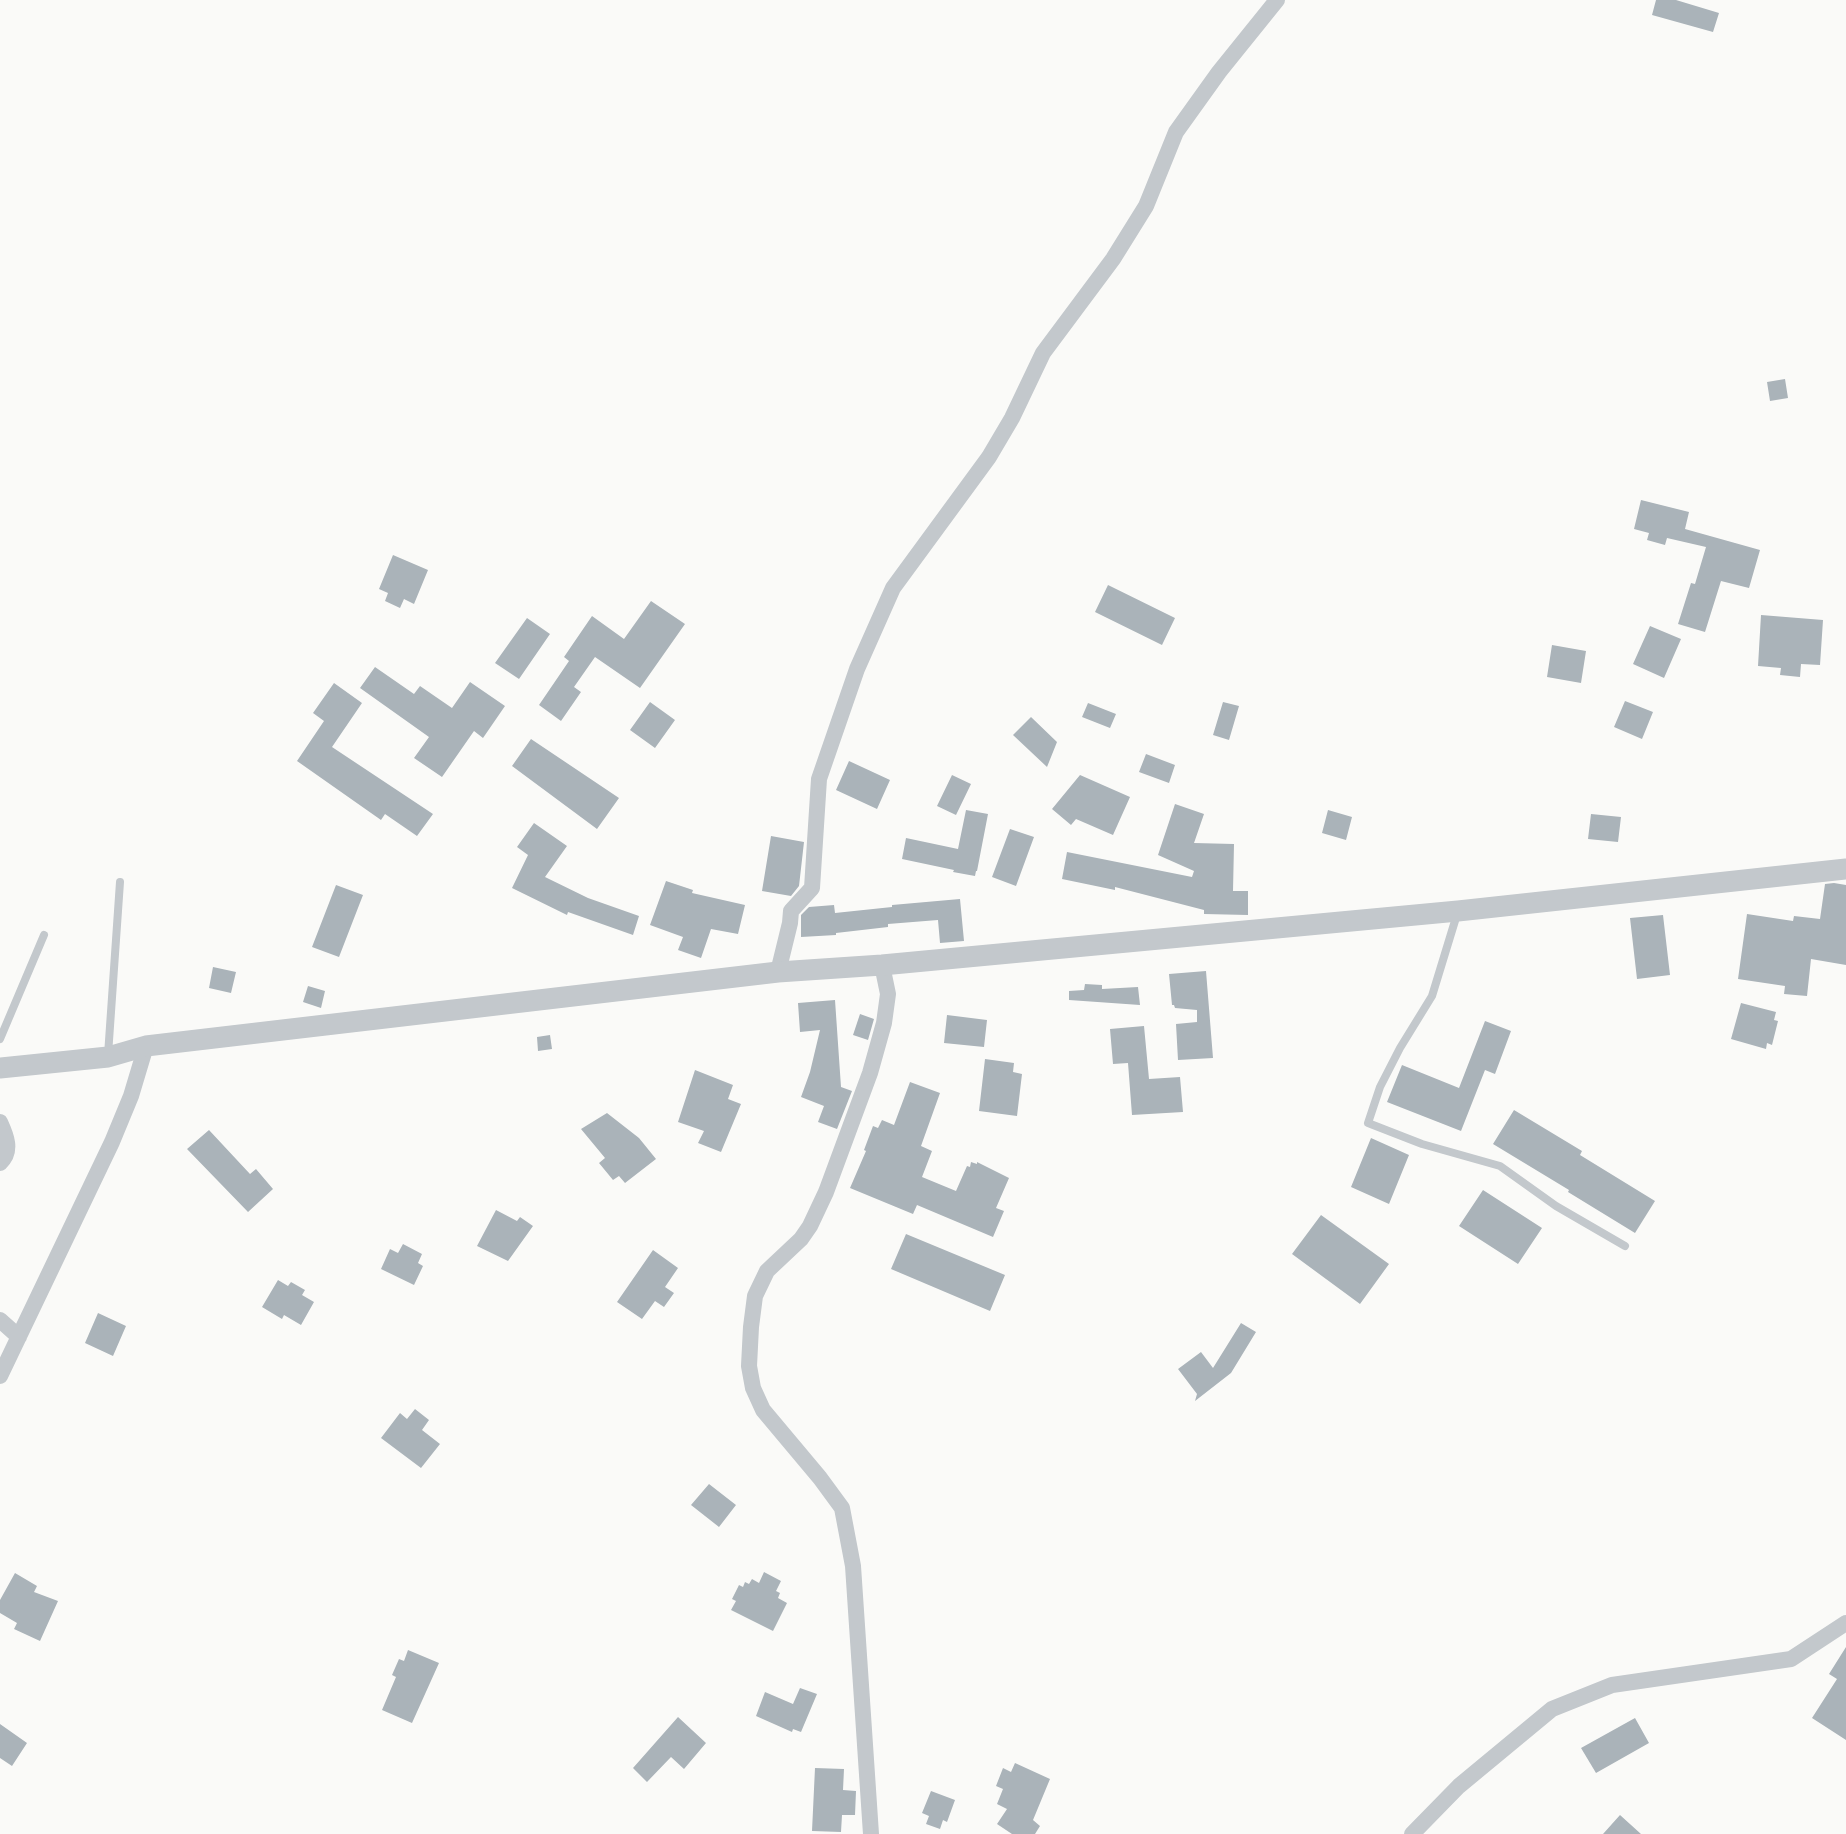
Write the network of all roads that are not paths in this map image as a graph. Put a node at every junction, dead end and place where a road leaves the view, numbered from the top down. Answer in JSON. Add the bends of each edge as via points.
{"nodes":[{"id":1,"x":1277,"y":0,"type":"edge"},
{"id":2,"x":1846,"y":869,"type":"edge"},
{"id":3,"x":120,"y":882,"type":"dead end"},
{"id":4,"x":1458,"y":910,"type":"junction"},
{"id":5,"x":44,"y":935,"type":"dead end"},
{"id":6,"x":882,"y":965,"type":"junction"},
{"id":7,"x":778,"y":972,"type":"junction"},
{"id":8,"x":0,"y":1039,"type":"edge"},
{"id":9,"x":146,"y":1046,"type":"junction"},
{"id":10,"x":108,"y":1057,"type":"junction"},
{"id":11,"x":0,"y":1068,"type":"edge"},
{"id":12,"x":0,"y":1122,"type":"edge"},
{"id":13,"x":0,"y":1163,"type":"edge"},
{"id":14,"x":1624,"y":1246,"type":"dead end"},
{"id":15,"x":0,"y":1320,"type":"edge"},
{"id":16,"x":19,"y":1337,"type":"junction"},
{"id":17,"x":0,"y":1376,"type":"edge"},
{"id":18,"x":1846,"y":1623,"type":"edge"},
{"id":19,"x":871,"y":1834,"type":"edge"},
{"id":20,"x":1412,"y":1834,"type":"edge"}],
"edges":[{"from":1,"to":7,"type":"street","via":[[1176,132],[1146,206],[1113,259],[1043,353],[989,457],[893,588],[857,669],[819,779],[812,888],[792,911]]},
{"from":2,"to":4,"type":"street"},
{"from":3,"to":10,"type":"lane"},
{"from":4,"to":6,"type":"street"},
{"from":4,"to":14,"type":"lane","via":[[1432,996],[1380,1087],[1368,1123],[1422,1144],[1500,1166],[1556,1206]]},
{"from":5,"to":8,"type":"lane"},
{"from":6,"to":7,"type":"street"},
{"from":6,"to":19,"type":"street","via":[[888,994],[870,1073],[810,1226],[766,1271],[755,1296],[749,1366],[763,1410],[842,1508],[853,1566]]},
{"from":7,"to":9,"type":"street"},
{"from":9,"to":10,"type":"street"},
{"from":9,"to":16,"type":"street","via":[[112,1142]]},
{"from":10,"to":11,"type":"street"},
{"from":12,"to":13,"type":"street","via":[[8,1150]]},
{"from":15,"to":16,"type":"street"},
{"from":16,"to":17,"type":"street"},
{"from":18,"to":20,"type":"street","via":[[1791,1659],[1612,1685],[1552,1709],[1459,1786]]}]}
